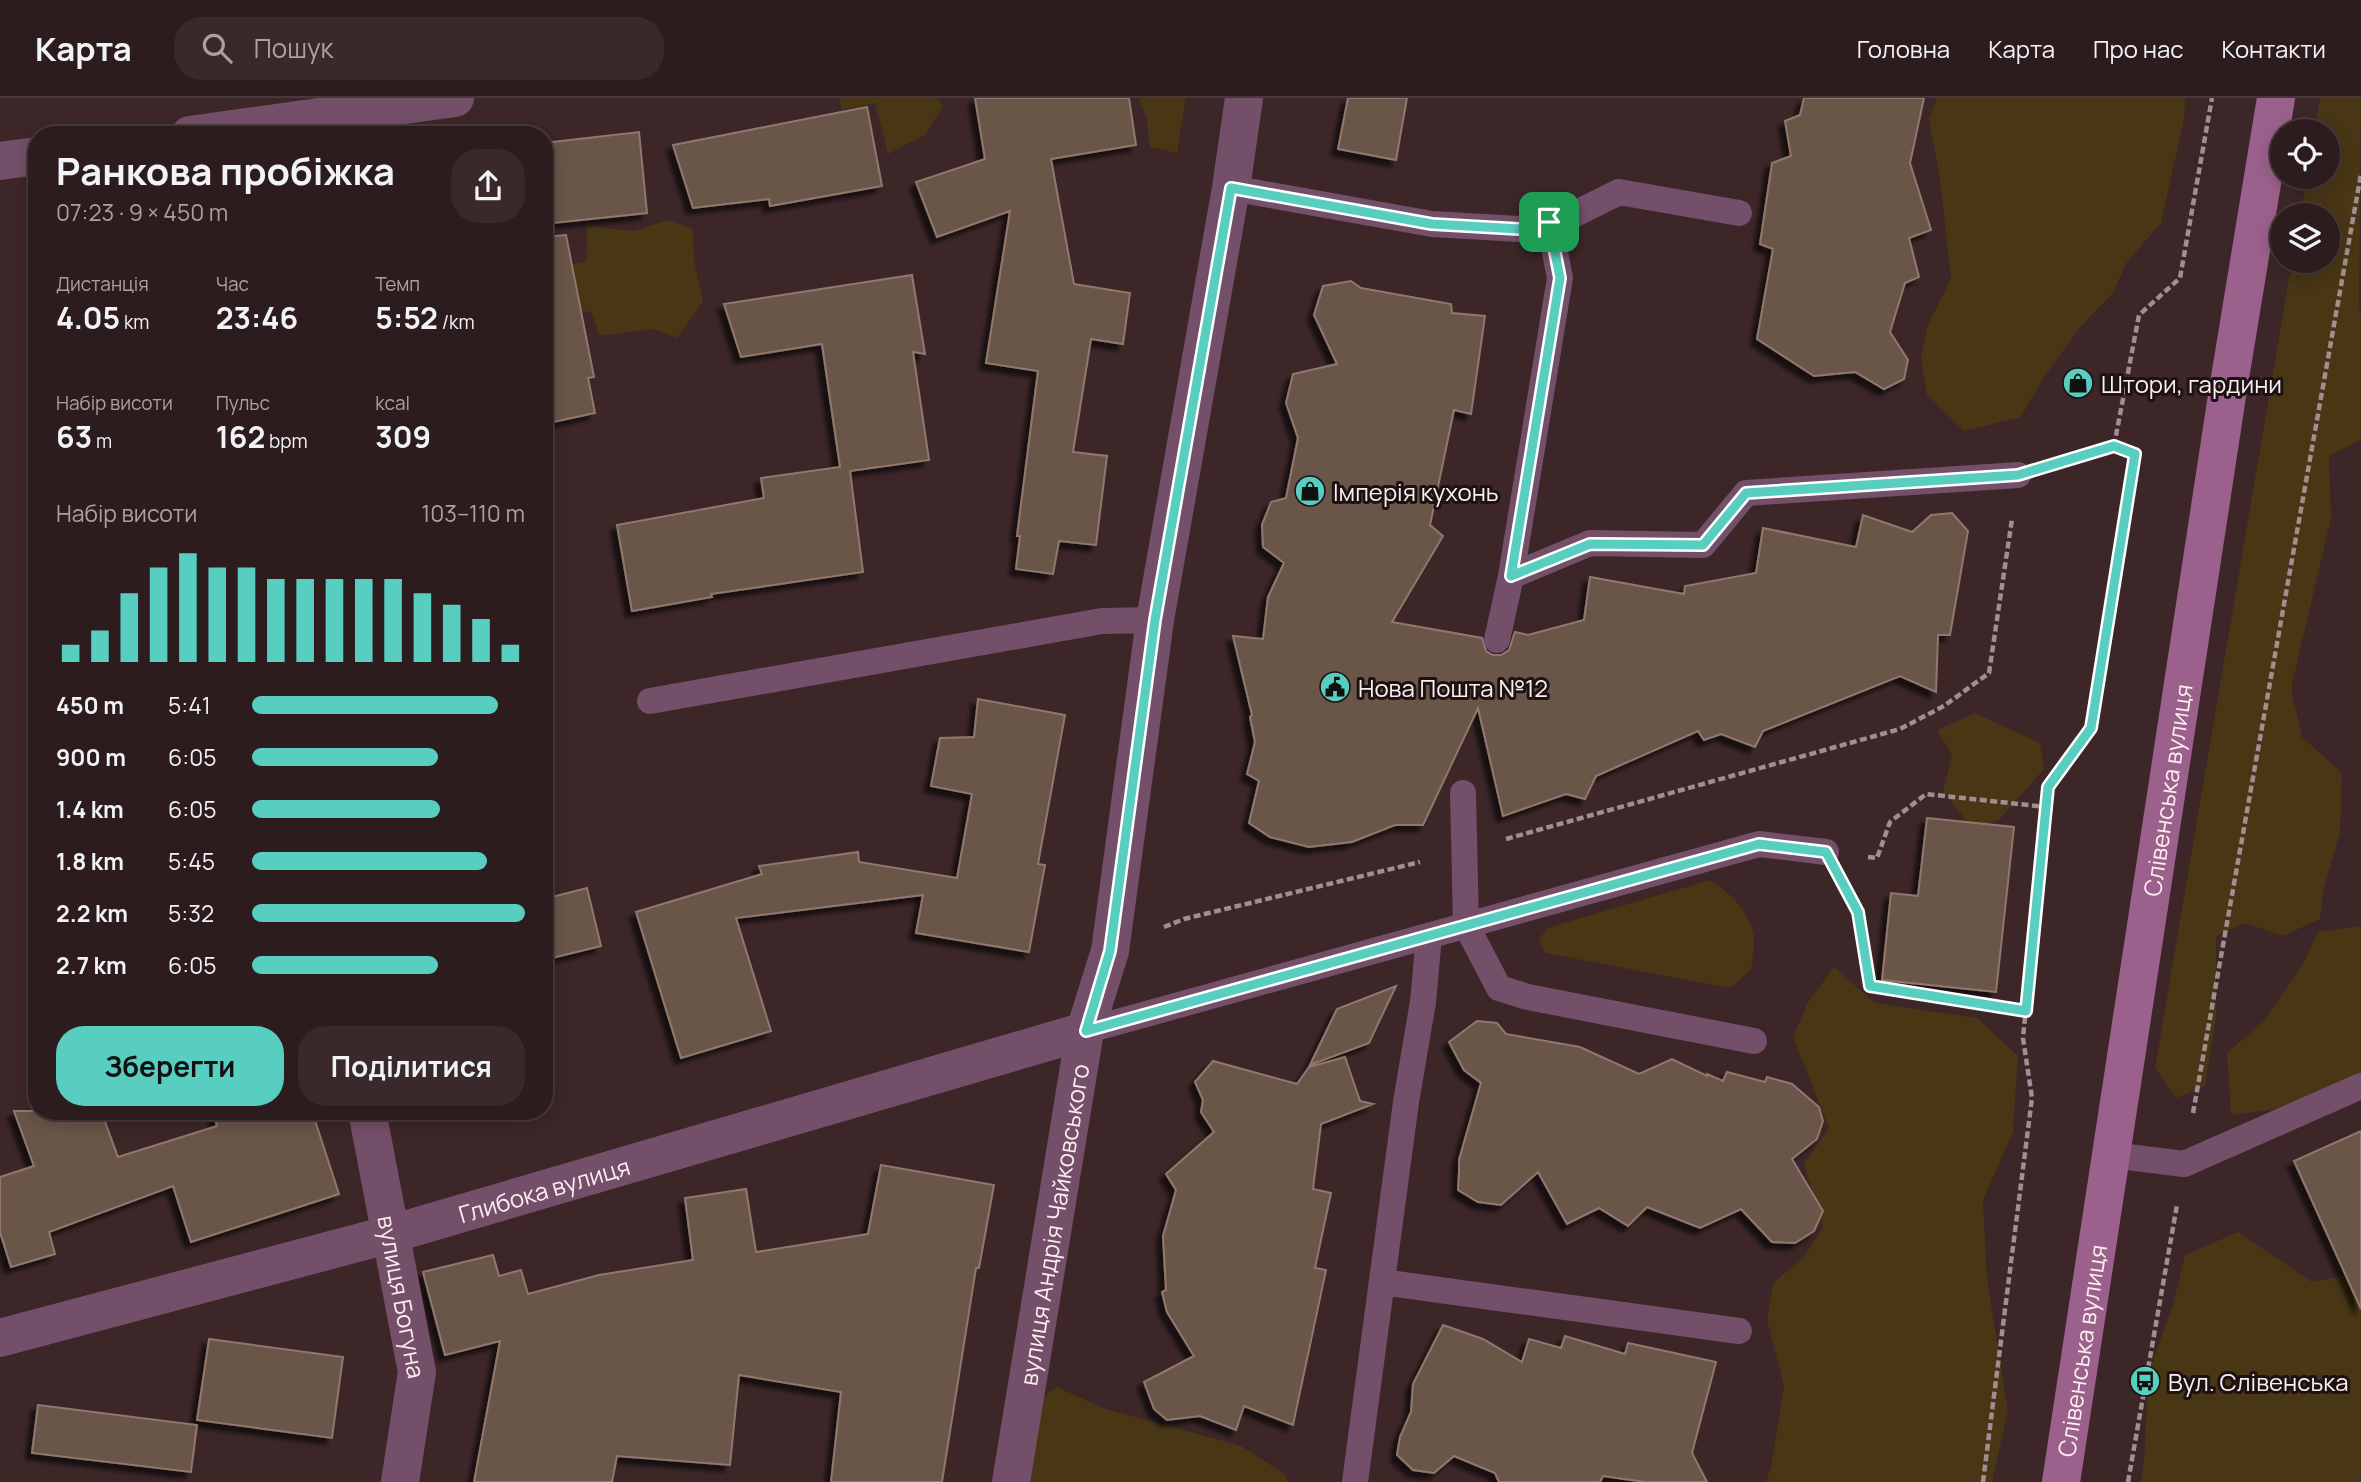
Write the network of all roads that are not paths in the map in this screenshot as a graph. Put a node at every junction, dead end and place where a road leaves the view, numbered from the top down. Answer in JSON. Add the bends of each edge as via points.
{"nodes":[{"id":1,"x":455,"y":98,"type":"edge"},
{"id":2,"x":1244,"y":98,"type":"edge"},
{"id":3,"x":2276,"y":98,"type":"edge"},
{"id":4,"x":254,"y":126,"type":"edge"},
{"id":5,"x":28,"y":157,"type":"edge"},
{"id":6,"x":0,"y":161,"type":"edge"},
{"id":7,"x":1231,"y":188,"type":"junction"},
{"id":8,"x":1739,"y":213,"type":"dead end"},
{"id":9,"x":1549,"y":222,"type":"junction"},
{"id":10,"x":2018,"y":475,"type":"road end"},
{"id":11,"x":1511,"y":576,"type":"junction"},
{"id":12,"x":1155,"y":620,"type":"junction"},
{"id":13,"x":1497,"y":640,"type":"dead end"},
{"id":14,"x":650,"y":701,"type":"dead end"},
{"id":15,"x":1463,"y":793,"type":"dead end"},
{"id":16,"x":1826,"y":852,"type":"road end"},
{"id":17,"x":1466,"y":925,"type":"junction"},
{"id":18,"x":1429,"y":936,"type":"junction"},
{"id":19,"x":1086,"y":1031,"type":"junction"},
{"id":20,"x":1754,"y":1041,"type":"dead end"},
{"id":21,"x":2361,"y":1086,"type":"edge"},
{"id":22,"x":369,"y":1120,"type":"edge"},
{"id":23,"x":2112,"y":1155,"type":"junction"},
{"id":24,"x":391,"y":1234,"type":"junction"},
{"id":25,"x":1382,"y":1282,"type":"junction"},
{"id":26,"x":1739,"y":1331,"type":"dead end"},
{"id":27,"x":0,"y":1338,"type":"edge"},
{"id":28,"x":400,"y":1482,"type":"edge"},
{"id":29,"x":1011,"y":1482,"type":"edge"},
{"id":30,"x":1355,"y":1482,"type":"edge"},
{"id":31,"x":2061,"y":1482,"type":"edge"}],
"edges":[{"from":1,"to":4,"type":"street"},
{"from":2,"to":7,"type":"street","name":"вулиця Андрія Чайковського"},
{"from":3,"to":23,"type":"main road","name":"Слівенська вулиця"},
{"from":5,"to":6,"type":"street"},
{"from":7,"to":9,"type":"lane","via":[[1432,224],[1519,229]]},
{"from":7,"to":12,"type":"street","name":"вулиця Андрія Чайковського"},
{"from":8,"to":9,"type":"lane","via":[[1619,192]]},
{"from":9,"to":11,"type":"lane","via":[[1560,278]]},
{"from":10,"to":11,"type":"lane","via":[[1746,493],[1703,545],[1590,544]]},
{"from":11,"to":13,"type":"lane"},
{"from":12,"to":14,"type":"lane","via":[[1102,621]]},
{"from":12,"to":19,"type":"street","name":"вулиця Андрія Чайковського","via":[[1110,951]]},
{"from":15,"to":17,"type":"lane"},
{"from":16,"to":17,"type":"lane","via":[[1759,844]]},
{"from":17,"to":18,"type":"lane"},
{"from":17,"to":20,"type":"lane","via":[[1499,988]]},
{"from":18,"to":19,"type":"lane"},
{"from":18,"to":25,"type":"lane"},
{"from":19,"to":24,"type":"street","name":"Глибока вулиця"},
{"from":19,"to":29,"type":"street","name":"вулиця Андрія Чайковського"},
{"from":21,"to":23,"type":"lane","via":[[2184,1164]]},
{"from":22,"to":24,"type":"street","name":"вулиця Богуна"},
{"from":23,"to":31,"type":"main road","name":"Слівенська вулиця"},
{"from":24,"to":27,"type":"street","name":"Глибока вулиця"},
{"from":24,"to":28,"type":"street","name":"вулиця Богуна","via":[[417,1372]]},
{"from":25,"to":26,"type":"lane"},
{"from":25,"to":30,"type":"lane"}]}
